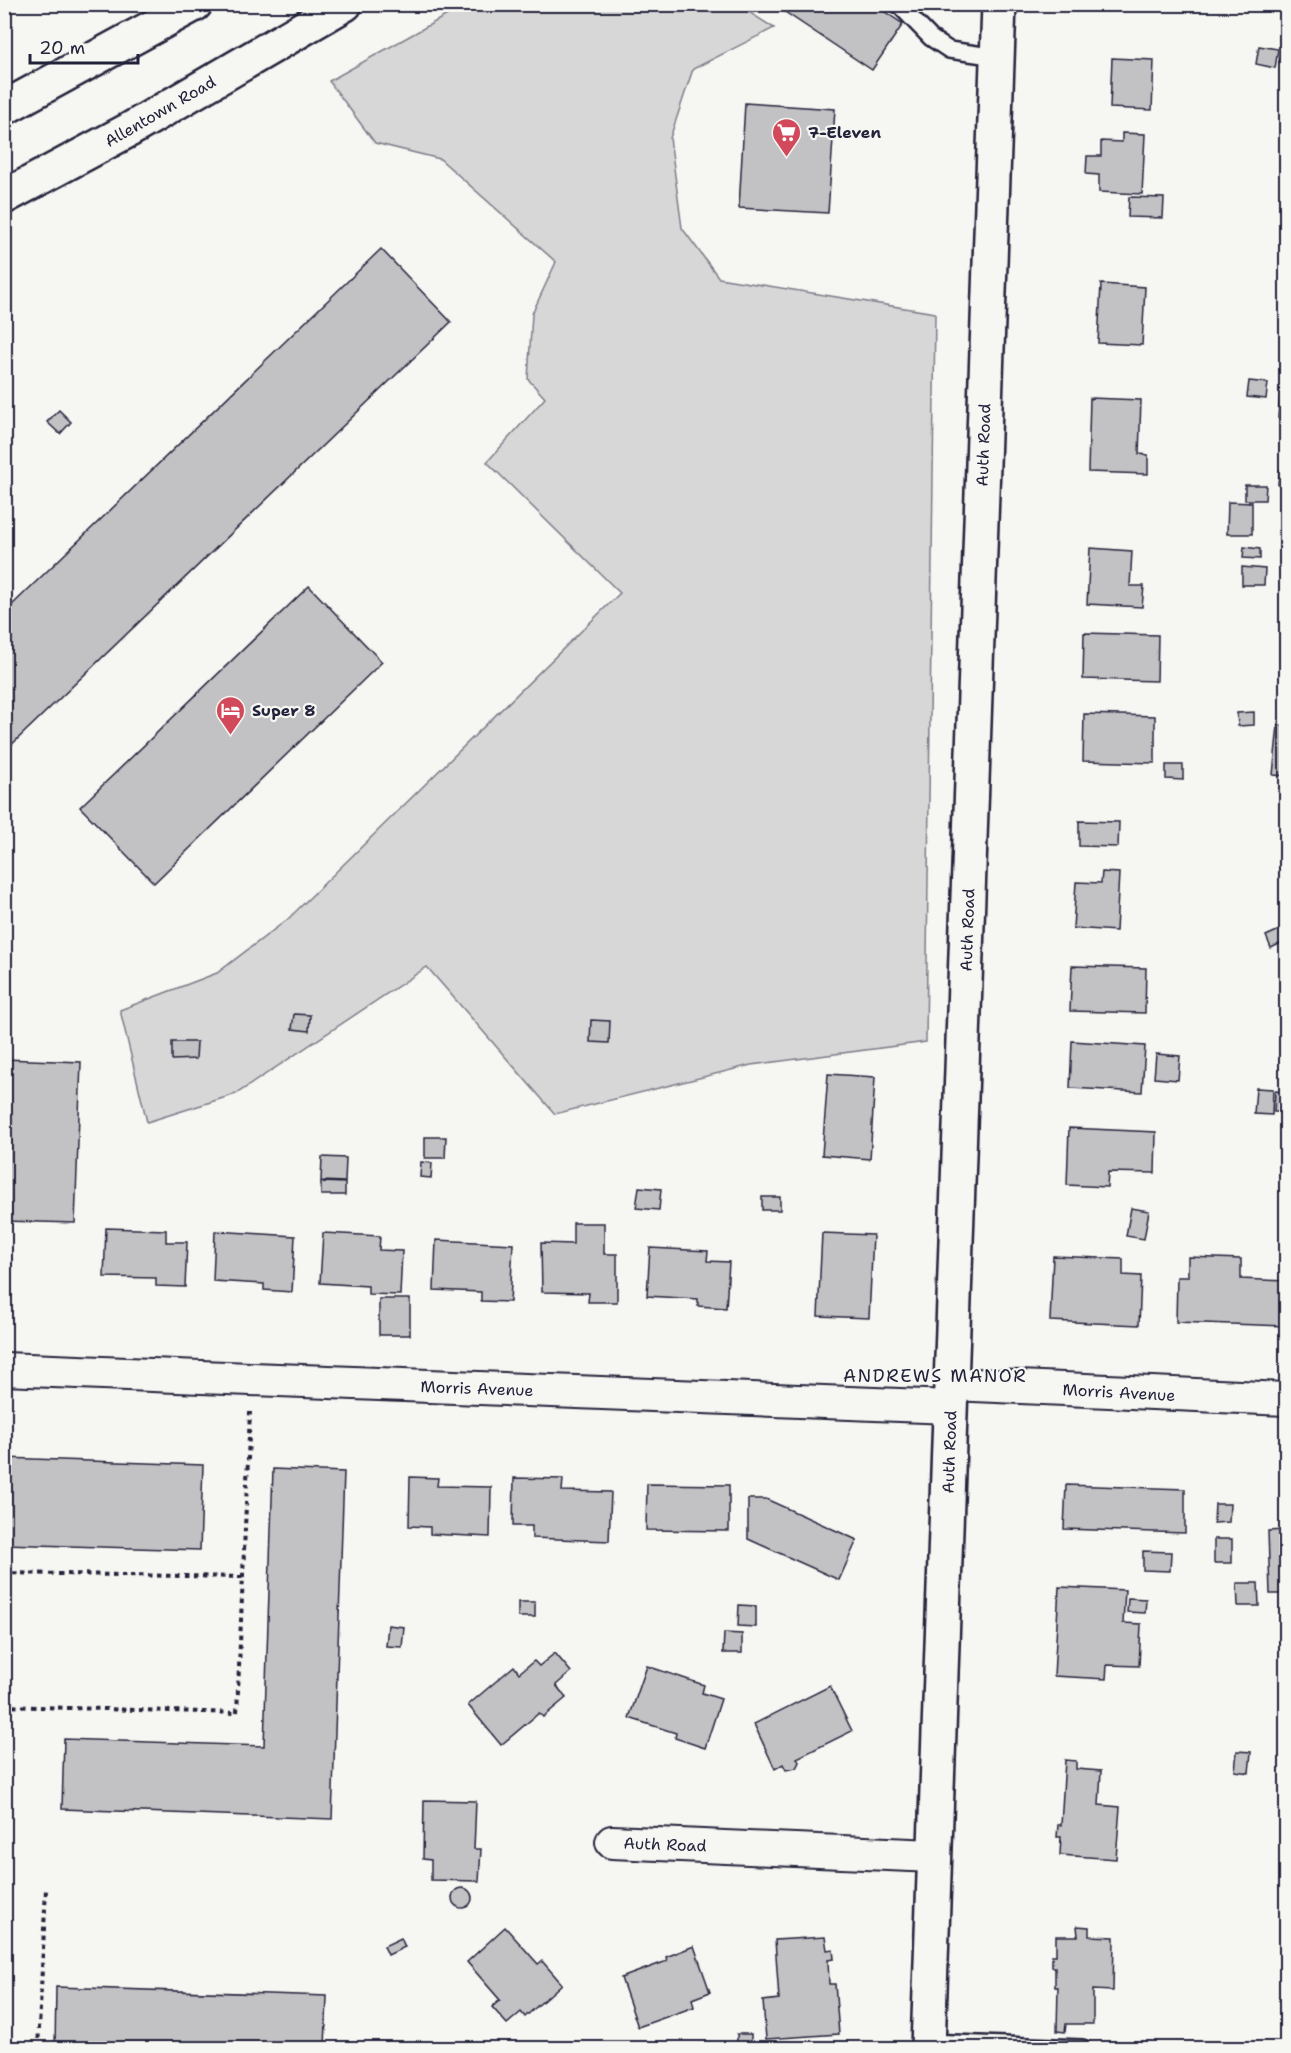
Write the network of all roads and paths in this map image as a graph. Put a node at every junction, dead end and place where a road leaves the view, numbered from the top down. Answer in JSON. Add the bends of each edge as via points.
{"nodes":[{"id":1,"x":195,"y":4,"type":"edge"},
{"id":2,"x":345,"y":4,"type":"edge"},
{"id":3,"x":898,"y":4,"type":"edge"},
{"id":4,"x":999,"y":4,"type":"edge"},
{"id":5,"x":997,"y":57,"type":"junction"},
{"id":6,"x":4,"y":108,"type":"edge"},
{"id":7,"x":4,"y":197,"type":"edge"},
{"id":8,"x":4,"y":1369,"type":"edge"},
{"id":9,"x":251,"y":1379,"type":"junction"},
{"id":10,"x":951,"y":1395,"type":"junction"},
{"id":11,"x":1287,"y":1400,"type":"edge"},
{"id":12,"x":4,"y":1573,"type":"edge"},
{"id":13,"x":243,"y":1577,"type":"junction"},
{"id":14,"x":4,"y":1706,"type":"edge"},
{"id":15,"x":612,"y":1842,"type":"dead end"},
{"id":16,"x":934,"y":1856,"type":"junction"},
{"id":17,"x":46,"y":1889,"type":"dead end"},
{"id":18,"x":928,"y":2046,"type":"edge"},
{"id":19,"x":1083,"y":2048,"type":"edge"},
{"id":20,"x":38,"y":2049,"type":"edge"}],
"edges":[{"from":1,"to":6,"type":"main road"},
{"from":2,"to":7,"type":"main road","name":"Allentown Road","via":[[129,130]]},
{"from":3,"to":5,"type":"lane","via":[[931,38],[949,50]]},
{"from":4,"to":5,"type":"main road","name":"Auth Road"},
{"from":5,"to":10,"type":"main road","name":"Auth Road"},
{"from":8,"to":9,"type":"street","name":"Morris Avenue"},
{"from":9,"to":10,"type":"street","name":"Morris Avenue"},
{"from":9,"to":13,"type":"path"},
{"from":10,"to":11,"type":"street","name":"Morris Avenue"},
{"from":10,"to":16,"type":"main road","name":"Auth Road"},
{"from":12,"to":13,"type":"path"},
{"from":13,"to":14,"type":"path","via":[[237,1713]]},
{"from":15,"to":16,"type":"street","name":"Auth Road"},
{"from":16,"to":18,"type":"main road","name":"Auth Road"},
{"from":17,"to":20,"type":"path"},
{"from":18,"to":19,"type":"lane"}]}
